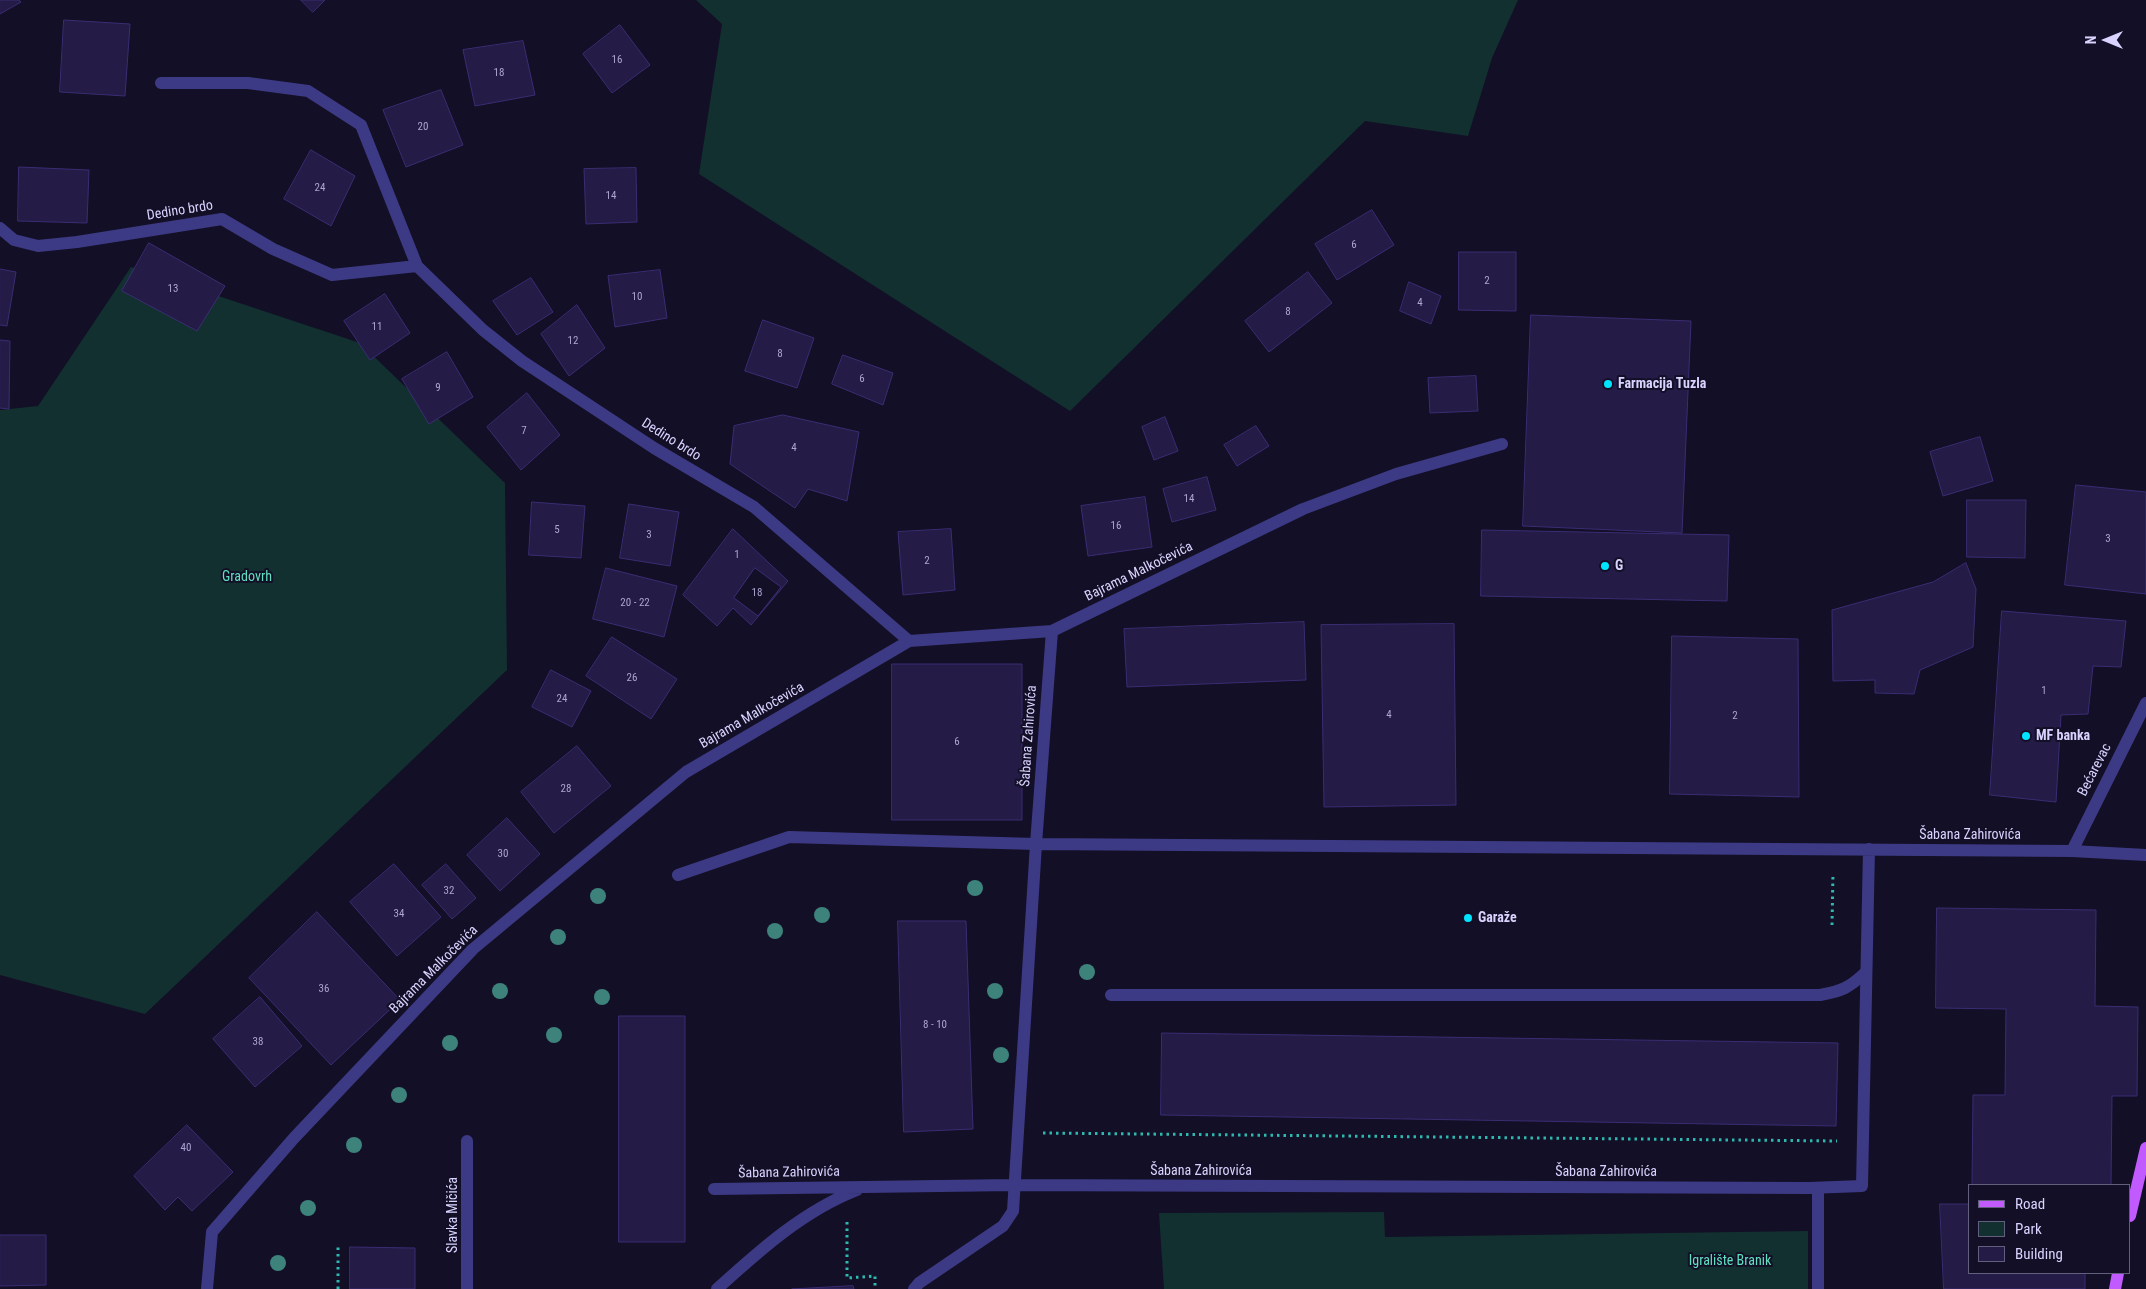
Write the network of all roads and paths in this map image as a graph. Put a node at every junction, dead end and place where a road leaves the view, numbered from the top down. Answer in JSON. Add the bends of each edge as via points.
{"nodes":[{"id":1,"x":162,"y":83,"type":"dead end"},
{"id":2,"x":0,"y":228,"type":"edge"},
{"id":3,"x":417,"y":266,"type":"junction"},
{"id":4,"x":1502,"y":444,"type":"dead end"},
{"id":5,"x":1052,"y":630,"type":"junction"},
{"id":6,"x":909,"y":641,"type":"junction"},
{"id":7,"x":2146,"y":703,"type":"edge"},
{"id":8,"x":1036,"y":844,"type":"junction"},
{"id":9,"x":1869,"y":849,"type":"junction"},
{"id":10,"x":2072,"y":851,"type":"junction"},
{"id":11,"x":2146,"y":855,"type":"edge"},
{"id":12,"x":1833,"y":872,"type":"dead end"},
{"id":13,"x":678,"y":874,"type":"dead end"},
{"id":14,"x":1832,"y":925,"type":"dead end"},
{"id":15,"x":1866,"y":972,"type":"junction"},
{"id":16,"x":1111,"y":995,"type":"dead end"},
{"id":17,"x":1038,"y":1133,"type":"dead end"},
{"id":18,"x":1844,"y":1141,"type":"dead end"},
{"id":19,"x":467,"y":1142,"type":"dead end"},
{"id":20,"x":2146,"y":1148,"type":"edge"},
{"id":21,"x":1014,"y":1185,"type":"junction"},
{"id":22,"x":866,"y":1187,"type":"junction"},
{"id":23,"x":1818,"y":1188,"type":"junction"},
{"id":24,"x":714,"y":1189,"type":"dead end"},
{"id":25,"x":847,"y":1194,"type":"junction"},
{"id":26,"x":2131,"y":1212,"type":"edge"},
{"id":27,"x":338,"y":1247,"type":"dead end"},
{"id":28,"x":2118,"y":1274,"type":"edge"},
{"id":29,"x":207,"y":1289,"type":"edge"},
{"id":30,"x":338,"y":1289,"type":"edge"},
{"id":31,"x":467,"y":1289,"type":"edge"},
{"id":32,"x":717,"y":1289,"type":"edge"},
{"id":33,"x":875,"y":1289,"type":"edge"},
{"id":34,"x":914,"y":1289,"type":"edge"},
{"id":35,"x":1818,"y":1289,"type":"edge"},
{"id":36,"x":2115,"y":1289,"type":"edge"}],
"edges":[{"from":1,"to":3,"type":"street","name":"Dedino brdo","via":[[248,83],[308,91],[361,125]]},
{"from":2,"to":3,"type":"street","name":"Dedino brdo","via":[[14,240],[38,246],[222,219],[273,248],[332,275]]},
{"from":3,"to":6,"type":"street","name":"Dedino brdo","via":[[482,330],[522,361],[626,430],[754,507]]},
{"from":4,"to":5,"type":"street","name":"Bajrama Malkočevića","via":[[1396,474],[1303,508]]},
{"from":5,"to":6,"type":"street","name":"Bajrama Malkočevića"},
{"from":5,"to":8,"type":"street","name":"Šabana Zahirovića"},
{"from":6,"to":29,"type":"street","name":"Bajrama Malkočevića","via":[[686,772],[473,949],[294,1138],[212,1232]]},
{"from":7,"to":10,"type":"street","name":"Bećarevac"},
{"from":8,"to":9,"type":"street","name":"Šabana Zahirovića"},
{"from":8,"to":13,"type":"street","via":[[789,837]]},
{"from":8,"to":21,"type":"street","name":"Šabana Zahirovića"},
{"from":9,"to":10,"type":"street","name":"Šabana Zahirovića"},
{"from":9,"to":15,"type":"street","name":"Šabana Zahirovića"},
{"from":10,"to":11,"type":"street","name":"Šabana Zahirovića"},
{"from":12,"to":14,"type":"path"},
{"from":15,"to":16,"type":"street","via":[[1842,991],[1820,995]]},
{"from":15,"to":23,"type":"street","name":"Šabana Zahirovića","via":[[1862,1186]]},
{"from":17,"to":18,"type":"path"},
{"from":19,"to":31,"type":"street","name":"Slavka Mičića"},
{"from":20,"to":26,"type":"main road"},
{"from":21,"to":22,"type":"street","name":"Šabana Zahirovića"},
{"from":21,"to":23,"type":"street","name":"Šabana Zahirovića"},
{"from":21,"to":34,"type":"street","via":[[1013,1211],[1003,1226]]},
{"from":22,"to":24,"type":"street","name":"Šabana Zahirovića"},
{"from":22,"to":25,"type":"street"},
{"from":23,"to":35,"type":"street"},
{"from":25,"to":32,"type":"street","via":[[834,1199],[767,1244]]},
{"from":25,"to":33,"type":"path","via":[[847,1278],[875,1276]]},
{"from":27,"to":30,"type":"path"},
{"from":28,"to":36,"type":"main road"}]}
